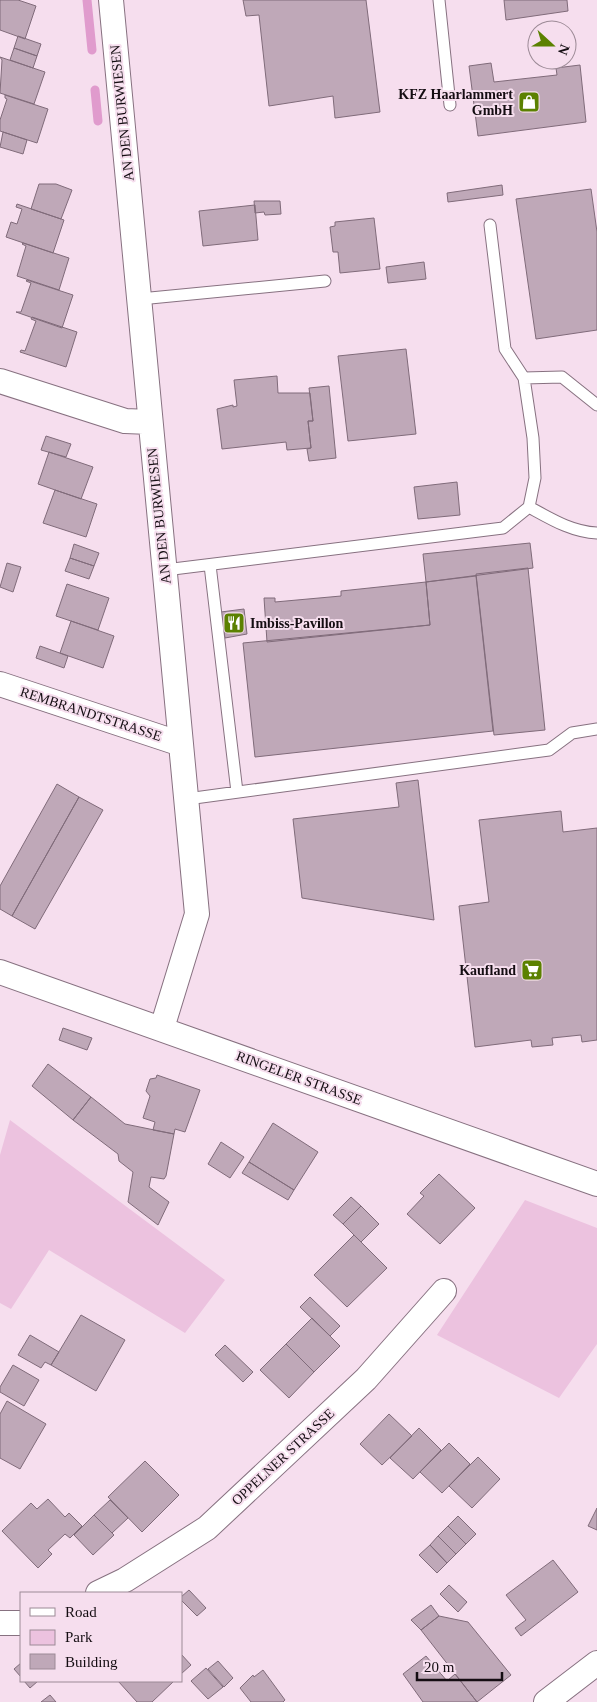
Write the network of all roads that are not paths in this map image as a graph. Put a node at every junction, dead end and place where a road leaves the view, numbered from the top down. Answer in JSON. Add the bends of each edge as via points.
{"nodes":[{"id":1,"x":111,"y":0,"type":"edge"},
{"id":2,"x":438,"y":0,"type":"edge"},
{"id":3,"x":450,"y":105,"type":"dead end"},
{"id":4,"x":490,"y":225,"type":"dead end"},
{"id":5,"x":325,"y":282,"type":"dead end"},
{"id":6,"x":140,"y":299,"type":"junction"},
{"id":7,"x":524,"y":378,"type":"junction"},
{"id":8,"x":0,"y":381,"type":"edge"},
{"id":9,"x":597,"y":405,"type":"edge"},
{"id":10,"x":150,"y":422,"type":"junction"},
{"id":11,"x":529,"y":507,"type":"junction"},
{"id":12,"x":597,"y":533,"type":"edge"},
{"id":13,"x":210,"y":564,"type":"junction"},
{"id":14,"x":165,"y":570,"type":"junction"},
{"id":15,"x":0,"y":684,"type":"edge"},
{"id":16,"x":597,"y":729,"type":"edge"},
{"id":17,"x":181,"y":744,"type":"junction"},
{"id":18,"x":237,"y":792,"type":"junction"},
{"id":19,"x":186,"y":799,"type":"junction"},
{"id":20,"x":0,"y":972,"type":"edge"},
{"id":21,"x":162,"y":1028,"type":"junction"},
{"id":22,"x":597,"y":1184,"type":"edge"},
{"id":23,"x":444,"y":1291,"type":"dead end"},
{"id":24,"x":100,"y":1592,"type":"edge"},
{"id":25,"x":0,"y":1623,"type":"edge"},
{"id":26,"x":20,"y":1623,"type":"edge"},
{"id":27,"x":597,"y":1663,"type":"edge"},
{"id":28,"x":546,"y":1702,"type":"edge"}],
"edges":[{"from":1,"to":6,"type":"street","name":"AN DEN BURWIESEN"},
{"from":2,"to":3,"type":"lane"},
{"from":4,"to":7,"type":"lane","via":[[505,349]]},
{"from":5,"to":6,"type":"lane"},
{"from":6,"to":10,"type":"street","name":"AN DEN BURWIESEN"},
{"from":7,"to":9,"type":"lane","via":[[562,377]]},
{"from":7,"to":11,"type":"lane","via":[[535,478]]},
{"from":8,"to":10,"type":"street","via":[[125,422]]},
{"from":10,"to":14,"type":"street","name":"AN DEN BURWIESEN"},
{"from":11,"to":12,"type":"lane","via":[[557,523]]},
{"from":11,"to":13,"type":"lane","via":[[503,528]]},
{"from":13,"to":14,"type":"lane"},
{"from":13,"to":18,"type":"lane"},
{"from":14,"to":17,"type":"street","name":"AN DEN BURWIESEN"},
{"from":15,"to":17,"type":"street","name":"REMBRANDTSTRASSE"},
{"from":16,"to":18,"type":"lane","via":[[572,733],[549,750]]},
{"from":17,"to":19,"type":"street","name":"AN DEN BURWIESEN"},
{"from":18,"to":19,"type":"lane"},
{"from":19,"to":21,"type":"street","name":"AN DEN BURWIESEN","via":[[197,914]]},
{"from":20,"to":21,"type":"street","name":"RINGELER STRASSE"},
{"from":21,"to":22,"type":"street","name":"RINGELER STRASSE"},
{"from":23,"to":24,"type":"street","name":"OPPELNER STRASSE","via":[[366,1379],[206,1528],[125,1580]]},
{"from":25,"to":26,"type":"street"},
{"from":27,"to":28,"type":"street"}]}
